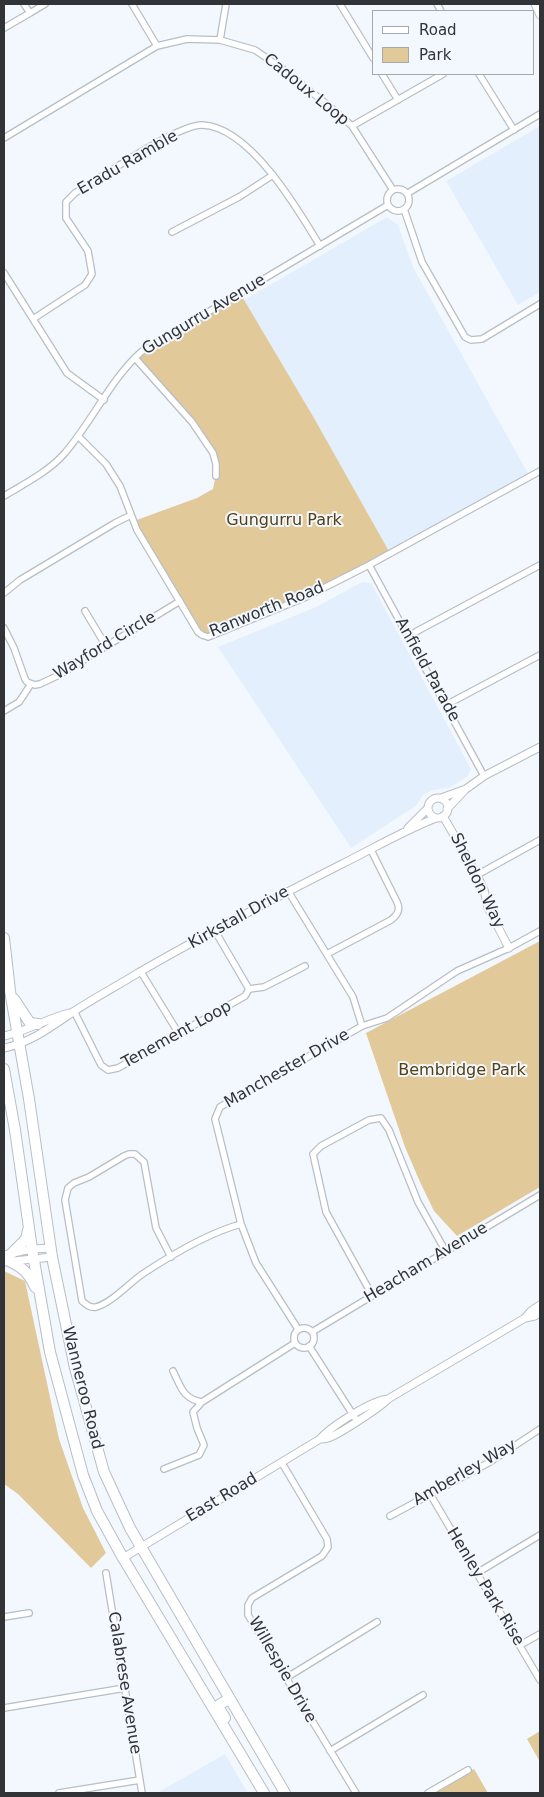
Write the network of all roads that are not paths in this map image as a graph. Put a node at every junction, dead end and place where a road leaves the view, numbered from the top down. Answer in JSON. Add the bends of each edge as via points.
{"nodes":[{"id":1,"x":24,"y":4,"type":"edge"},
{"id":2,"x":46,"y":4,"type":"edge"},
{"id":3,"x":132,"y":4,"type":"edge"},
{"id":4,"x":226,"y":4,"type":"edge"},
{"id":5,"x":340,"y":4,"type":"edge"},
{"id":6,"x":536,"y":4,"type":"edge"},
{"id":7,"x":540,"y":7,"type":"edge"},
{"id":8,"x":30,"y":13,"type":"junction"},
{"id":9,"x":540,"y":15,"type":"edge"},
{"id":10,"x":4,"y":28,"type":"edge"},
{"id":11,"x":220,"y":40,"type":"junction"},
{"id":12,"x":157,"y":46,"type":"junction"},
{"id":13,"x":372,"y":56,"type":"edge"},
{"id":14,"x":383,"y":75,"type":"edge"},
{"id":15,"x":441,"y":75,"type":"edge"},
{"id":16,"x":480,"y":75,"type":"edge"},
{"id":17,"x":398,"y":100,"type":"junction"},
{"id":18,"x":540,"y":114,"type":"edge"},
{"id":19,"x":352,"y":126,"type":"junction"},
{"id":20,"x":514,"y":130,"type":"junction"},
{"id":21,"x":4,"y":138,"type":"edge"},
{"id":22,"x":273,"y":175,"type":"junction"},
{"id":23,"x":393,"y":190,"type":"junction"},
{"id":24,"x":408,"y":193,"type":"junction"},
{"id":25,"x":388,"y":205,"type":"junction"},
{"id":26,"x":404,"y":209,"type":"junction"},
{"id":27,"x":172,"y":232,"type":"dead end"},
{"id":28,"x":320,"y":246,"type":"junction"},
{"id":29,"x":4,"y":273,"type":"edge"},
{"id":30,"x":540,"y":304,"type":"edge"},
{"id":31,"x":33,"y":320,"type":"junction"},
{"id":32,"x":134,"y":358,"type":"junction"},
{"id":33,"x":104,"y":400,"type":"junction"},
{"id":34,"x":78,"y":436,"type":"junction"},
{"id":35,"x":540,"y":471,"type":"edge"},
{"id":36,"x":216,"y":476,"type":"dead end"},
{"id":37,"x":4,"y":496,"type":"edge"},
{"id":38,"x":131,"y":515,"type":"junction"},
{"id":39,"x":369,"y":565,"type":"junction"},
{"id":40,"x":540,"y":565,"type":"edge"},
{"id":41,"x":4,"y":593,"type":"edge"},
{"id":42,"x":180,"y":601,"type":"junction"},
{"id":43,"x":84,"y":611,"type":"dead end"},
{"id":44,"x":4,"y":628,"type":"edge"},
{"id":45,"x":408,"y":636,"type":"junction"},
{"id":46,"x":106,"y":646,"type":"junction"},
{"id":47,"x":540,"y":655,"type":"edge"},
{"id":48,"x":31,"y":684,"type":"junction"},
{"id":49,"x":446,"y":705,"type":"junction"},
{"id":50,"x":4,"y":711,"type":"edge"},
{"id":51,"x":540,"y":747,"type":"edge"},
{"id":52,"x":484,"y":776,"type":"junction"},
{"id":53,"x":466,"y":789,"type":"junction"},
{"id":54,"x":441,"y":798,"type":"junction"},
{"id":55,"x":428,"y":808,"type":"junction"},
{"id":56,"x":442,"y":814,"type":"junction"},
{"id":57,"x":406,"y":830,"type":"junction"},
{"id":58,"x":540,"y":840,"type":"edge"},
{"id":59,"x":371,"y":850,"type":"junction"},
{"id":60,"x":477,"y":875,"type":"junction"},
{"id":61,"x":288,"y":891,"type":"junction"},
{"id":62,"x":215,"y":931,"type":"junction"},
{"id":63,"x":540,"y":931,"type":"edge"},
{"id":64,"x":4,"y":938,"type":"edge"},
{"id":65,"x":509,"y":948,"type":"junction"},
{"id":66,"x":327,"y":954,"type":"junction"},
{"id":67,"x":305,"y":966,"type":"dead end"},
{"id":68,"x":141,"y":972,"type":"junction"},
{"id":69,"x":249,"y":989,"type":"junction"},
{"id":70,"x":10,"y":991,"type":"junction"},
{"id":71,"x":74,"y":1011,"type":"junction"},
{"id":72,"x":38,"y":1024,"type":"junction"},
{"id":73,"x":362,"y":1026,"type":"junction"},
{"id":74,"x":17,"y":1033,"type":"junction"},
{"id":75,"x":179,"y":1034,"type":"junction"},
{"id":76,"x":4,"y":1036,"type":"edge"},
{"id":77,"x":19,"y":1045,"type":"junction"},
{"id":78,"x":4,"y":1048,"type":"edge"},
{"id":79,"x":4,"y":1069,"type":"edge"},
{"id":80,"x":540,"y":1195,"type":"edge"},
{"id":81,"x":29,"y":1224,"type":"junction"},
{"id":82,"x":241,"y":1224,"type":"junction"},
{"id":83,"x":52,"y":1252,"type":"junction"},
{"id":84,"x":446,"y":1252,"type":"junction"},
{"id":85,"x":33,"y":1253,"type":"junction"},
{"id":86,"x":7,"y":1258,"type":"edge"},
{"id":87,"x":171,"y":1258,"type":"junction"},
{"id":88,"x":372,"y":1295,"type":"junction"},
{"id":89,"x":41,"y":1302,"type":"junction"},
{"id":90,"x":540,"y":1305,"type":"edge"},
{"id":91,"x":540,"y":1313,"type":"edge"},
{"id":92,"x":525,"y":1318,"type":"junction"},
{"id":93,"x":298,"y":1329,"type":"junction"},
{"id":94,"x":312,"y":1332,"type":"junction"},
{"id":95,"x":295,"y":1343,"type":"junction"},
{"id":96,"x":309,"y":1346,"type":"junction"},
{"id":97,"x":172,"y":1372,"type":"dead end"},
{"id":98,"x":202,"y":1402,"type":"junction"},
{"id":99,"x":355,"y":1418,"type":"junction"},
{"id":100,"x":540,"y":1429,"type":"edge"},
{"id":101,"x":282,"y":1463,"type":"junction"},
{"id":102,"x":164,"y":1469,"type":"dead end"},
{"id":103,"x":430,"y":1494,"type":"junction"},
{"id":104,"x":390,"y":1516,"type":"dead end"},
{"id":105,"x":540,"y":1534,"type":"edge"},
{"id":106,"x":141,"y":1547,"type":"junction"},
{"id":107,"x":123,"y":1558,"type":"junction"},
{"id":108,"x":106,"y":1573,"type":"dead end"},
{"id":109,"x":477,"y":1573,"type":"junction"},
{"id":110,"x":29,"y":1613,"type":"dead end"},
{"id":111,"x":4,"y":1617,"type":"edge"},
{"id":112,"x":378,"y":1622,"type":"dead end"},
{"id":113,"x":540,"y":1634,"type":"edge"},
{"id":114,"x":520,"y":1645,"type":"junction"},
{"id":115,"x":286,"y":1678,"type":"junction"},
{"id":116,"x":540,"y":1680,"type":"edge"},
{"id":117,"x":125,"y":1688,"type":"junction"},
{"id":118,"x":423,"y":1696,"type":"dead end"},
{"id":119,"x":232,"y":1702,"type":"junction"},
{"id":120,"x":4,"y":1708,"type":"edge"},
{"id":121,"x":330,"y":1751,"type":"junction"},
{"id":122,"x":468,"y":1770,"type":"dead end"},
{"id":123,"x":140,"y":1780,"type":"junction"},
{"id":124,"x":257,"y":1781,"type":"junction"},
{"id":125,"x":59,"y":1793,"type":"edge"},
{"id":126,"x":142,"y":1793,"type":"edge"},
{"id":127,"x":264,"y":1793,"type":"edge"},
{"id":128,"x":285,"y":1793,"type":"edge"},
{"id":129,"x":356,"y":1793,"type":"edge"},
{"id":130,"x":428,"y":1793,"type":"edge"}],
"edges":[{"from":1,"to":8,"type":"street"},
{"from":2,"to":8,"type":"street"},
{"from":3,"to":12,"type":"street"},
{"from":4,"to":11,"type":"street"},
{"from":5,"to":13,"type":"street"},
{"from":6,"to":7,"type":"street"},
{"from":6,"to":9,"type":"street"},
{"from":8,"to":10,"type":"street"},
{"from":11,"to":12,"type":"street","name":"Cadoux Loop","via":[[187,38]]},
{"from":11,"to":19,"type":"street","name":"Cadoux Loop","via":[[255,50]]},
{"from":12,"to":21,"type":"street","name":"Cadoux Loop"},
{"from":14,"to":17,"type":"street"},
{"from":15,"to":17,"type":"street"},
{"from":16,"to":20,"type":"street"},
{"from":17,"to":19,"type":"street"},
{"from":18,"to":20,"type":"street"},
{"from":19,"to":23,"type":"street","name":"Cadoux Loop"},
{"from":20,"to":24,"type":"street"},
{"from":22,"to":27,"type":"street"},
{"from":22,"to":28,"type":"street","name":"Eradu Ramble","via":[[300,211]]},
{"from":22,"to":31,"type":"street","name":"Eradu Ramble","via":[[244,144],[219,128],[200,125],[172,135],[76,193],[66,202],[66,218],[88,251],[92,274],[85,285]]},
{"from":23,"to":24,"type":"street","via":[[400,188]]},
{"from":23,"to":25,"type":"street","via":[[387,198]]},
{"from":24,"to":26,"type":"street","via":[[410,200]]},
{"from":25,"to":26,"type":"street","via":[[396,211]]},
{"from":25,"to":28,"type":"street","name":"Gungurru Avenue"},
{"from":26,"to":30,"type":"street","via":[[422,262],[465,337],[472,340],[482,338]]},
{"from":28,"to":32,"type":"street","name":"Gungurru Avenue"},
{"from":29,"to":31,"type":"street"},
{"from":31,"to":33,"type":"street","via":[[67,373]]},
{"from":32,"to":33,"type":"street","name":"Gungurru Avenue"},
{"from":32,"to":36,"type":"street","via":[[192,422],[213,453]]},
{"from":33,"to":34,"type":"street","name":"Gungurru Avenue"},
{"from":34,"to":37,"type":"street","name":"Gungurru Avenue","via":[[51,465]]},
{"from":34,"to":38,"type":"street","name":"Ranworth Road","via":[[106,464],[120,486]]},
{"from":35,"to":39,"type":"street","name":"Ranworth Road"},
{"from":38,"to":41,"type":"street","via":[[20,580]]},
{"from":38,"to":42,"type":"street","name":"Ranworth Road"},
{"from":39,"to":42,"type":"street","name":"Ranworth Road","via":[[306,597],[208,636],[198,632]]},
{"from":39,"to":45,"type":"street","name":"Anfield Parade"},
{"from":40,"to":45,"type":"street"},
{"from":42,"to":46,"type":"street","name":"Wayford Circle"},
{"from":43,"to":46,"type":"street"},
{"from":44,"to":48,"type":"street","via":[[25,679]]},
{"from":45,"to":49,"type":"street","name":"Anfield Parade"},
{"from":46,"to":48,"type":"street","name":"Wayford Circle","via":[[40,684]]},
{"from":47,"to":49,"type":"street"},
{"from":48,"to":50,"type":"street","via":[[19,702]]},
{"from":49,"to":52,"type":"street","name":"Anfield Parade"},
{"from":51,"to":52,"type":"street","name":"Kirkstall Drive"},
{"from":52,"to":53,"type":"street","name":"Kirkstall Drive"},
{"from":53,"to":54,"type":"street","name":"Kirkstall Drive"},
{"from":53,"to":56,"type":"street","name":"Kirkstall Drive"},
{"from":54,"to":55,"type":"street","via":[[432,800]]},
{"from":54,"to":56,"type":"street","via":[[446,802]]},
{"from":55,"to":56,"type":"street","via":[[430,814]]},
{"from":55,"to":57,"type":"street","name":"Kirkstall Drive"},
{"from":56,"to":57,"type":"street","name":"Kirkstall Drive"},
{"from":56,"to":60,"type":"street","name":"Sheldon Way"},
{"from":57,"to":59,"type":"street","name":"Kirkstall Drive"},
{"from":58,"to":60,"type":"street"},
{"from":59,"to":61,"type":"street","name":"Kirkstall Drive"},
{"from":59,"to":66,"type":"street","via":[[399,906],[398,913],[391,920]]},
{"from":60,"to":65,"type":"street","name":"Sheldon Way","via":[[488,908]]},
{"from":61,"to":62,"type":"street","name":"Kirkstall Drive"},
{"from":61,"to":66,"type":"street"},
{"from":62,"to":68,"type":"street","name":"Kirkstall Drive"},
{"from":62,"to":69,"type":"street","name":"Tenement Loop"},
{"from":63,"to":65,"type":"street","name":"Manchester Drive"},
{"from":64,"to":70,"type":"highway","name":"Wanneroo Road"},
{"from":65,"to":73,"type":"street","name":"Manchester Drive","via":[[457,971],[387,1018]]},
{"from":66,"to":73,"type":"street","via":[[353,997]]},
{"from":67,"to":69,"type":"street","name":"Tenement Loop","via":[[264,987]]},
{"from":68,"to":71,"type":"street","name":"Kirkstall Drive"},
{"from":68,"to":75,"type":"street"},
{"from":69,"to":75,"type":"street","name":"Tenement Loop","via":[[245,996]]},
{"from":70,"to":72,"type":"highway","via":[[25,1018]]},
{"from":70,"to":74,"type":"highway","name":"Wanneroo Road"},
{"from":71,"to":72,"type":"street","name":"Kirkstall Drive"},
{"from":71,"to":75,"type":"street","name":"Tenement Loop","via":[[101,1065],[108,1070],[118,1068]]},
{"from":71,"to":77,"type":"street","name":"Kirkstall Drive"},
{"from":72,"to":74,"type":"street","name":"Kirkstall Drive"},
{"from":73,"to":82,"type":"street","name":"Manchester Drive","via":[[220,1106],[215,1120]]},
{"from":74,"to":76,"type":"street","name":"Kirkstall Drive"},
{"from":74,"to":77,"type":"highway","name":"Wanneroo Road"},
{"from":77,"to":78,"type":"street","name":"Kirkstall Drive"},
{"from":77,"to":83,"type":"highway","name":"Wanneroo Road"},
{"from":79,"to":81,"type":"highway","name":"Wanneroo Road"},
{"from":80,"to":84,"type":"street","name":"Heacham Avenue"},
{"from":81,"to":85,"type":"highway","name":"Wanneroo Road"},
{"from":81,"to":86,"type":"highway","via":[[26,1238]]},
{"from":82,"to":87,"type":"street","via":[[220,1230]]},
{"from":82,"to":93,"type":"street","name":"Manchester Drive","via":[[256,1263]]},
{"from":83,"to":85,"type":"street"},
{"from":83,"to":106,"type":"highway","name":"Wanneroo Road","via":[[75,1368],[97,1450],[119,1508]]},
{"from":84,"to":88,"type":"street","name":"Heacham Avenue"},
{"from":84,"to":88,"type":"street","via":[[418,1202],[381,1118],[369,1120],[321,1146],[313,1154],[326,1212]]},
{"from":85,"to":86,"type":"street"},
{"from":85,"to":89,"type":"highway","name":"Wanneroo Road"},
{"from":86,"to":89,"type":"highway","via":[[29,1274]]},
{"from":87,"to":87,"type":"street","via":[[98,1307],[88,1306],[82,1301],[79,1287],[65,1200],[68,1188],[124,1156],[135,1154],[144,1162],[156,1228]]},
{"from":88,"to":94,"type":"street","name":"Heacham Avenue"},
{"from":89,"to":107,"type":"highway","name":"Wanneroo Road","via":[[57,1381],[83,1475],[97,1510]]},
{"from":90,"to":92,"type":"street","name":"East Road"},
{"from":91,"to":92,"type":"street","name":"East Road"},
{"from":92,"to":99,"type":"street","name":"East Road","via":[[388,1399],[379,1400]]},
{"from":93,"to":94,"type":"street"},
{"from":93,"to":95,"type":"street","via":[[294,1334]]},
{"from":94,"to":96,"type":"street","via":[[314,1338]]},
{"from":95,"to":96,"type":"street","via":[[303,1348]]},
{"from":95,"to":98,"type":"street"},
{"from":96,"to":99,"type":"street"},
{"from":97,"to":98,"type":"street","via":[[184,1394],[191,1400]]},
{"from":98,"to":102,"type":"street","via":[[193,1412],[204,1445],[199,1455]]},
{"from":99,"to":101,"type":"street","name":"East Road","via":[[326,1432]]},
{"from":100,"to":103,"type":"street","name":"Amberley Way","via":[[490,1462]]},
{"from":101,"to":106,"type":"street","name":"East Road"},
{"from":101,"to":115,"type":"street","name":"Willespie Drive","via":[[328,1539],[328,1547],[322,1556],[252,1598],[248,1605],[248,1615]]},
{"from":103,"to":104,"type":"street","name":"Amberley Way"},
{"from":103,"to":109,"type":"street","name":"Henley Park Rise"},
{"from":105,"to":109,"type":"street"},
{"from":106,"to":107,"type":"street","name":"East Road"},
{"from":106,"to":119,"type":"highway","name":"Wanneroo Road"},
{"from":107,"to":124,"type":"highway","name":"Wanneroo Road"},
{"from":108,"to":117,"type":"street","name":"Calabrese Avenue"},
{"from":109,"to":114,"type":"street","name":"Henley Park Rise"},
{"from":110,"to":111,"type":"street"},
{"from":112,"to":115,"type":"street"},
{"from":113,"to":114,"type":"street"},
{"from":114,"to":116,"type":"street","name":"Henley Park Rise"},
{"from":115,"to":121,"type":"street","name":"Willespie Drive"},
{"from":117,"to":120,"type":"street"},
{"from":117,"to":123,"type":"street","name":"Calabrese Avenue"},
{"from":118,"to":121,"type":"street"},
{"from":119,"to":124,"type":"highway","via":[[223,1701],[219,1705],[220,1710],[250,1762]]},
{"from":119,"to":128,"type":"highway","name":"Wanneroo Road"},
{"from":121,"to":129,"type":"street","name":"Willespie Drive"},
{"from":122,"to":130,"type":"street"},
{"from":123,"to":125,"type":"street"},
{"from":123,"to":126,"type":"street","name":"Calabrese Avenue"},
{"from":124,"to":127,"type":"highway","name":"Wanneroo Road"}]}
